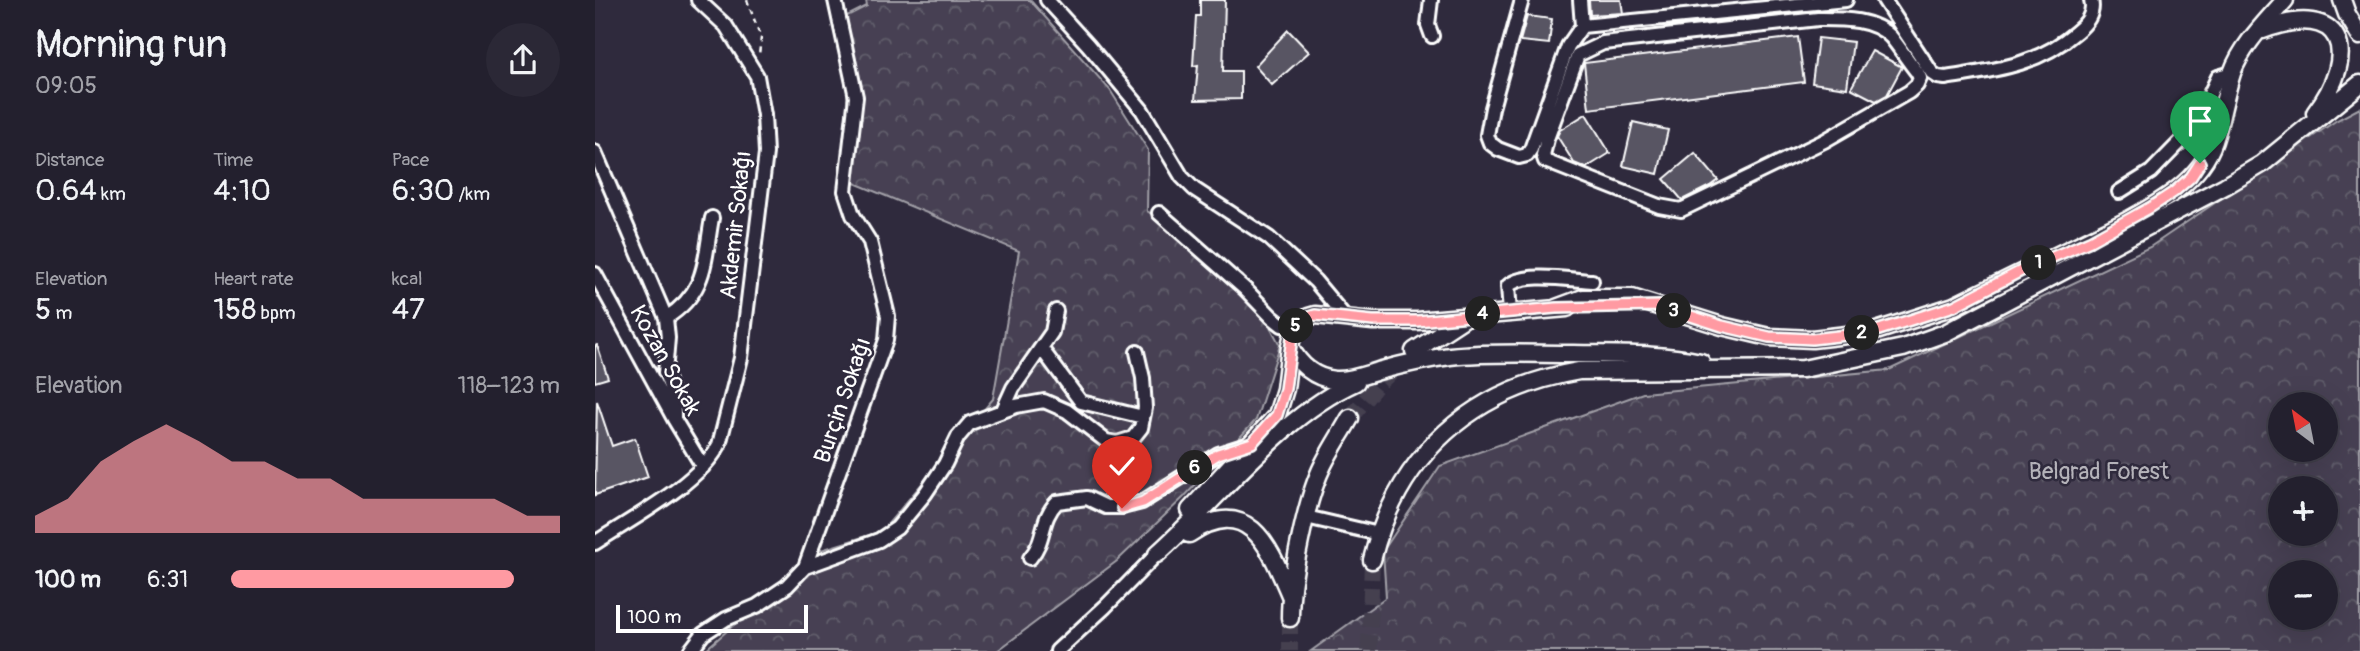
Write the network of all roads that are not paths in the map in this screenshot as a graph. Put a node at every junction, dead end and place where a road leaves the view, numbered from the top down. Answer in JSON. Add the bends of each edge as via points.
{"nodes":[{"id":1,"x":698,"y":0,"type":"edge"},
{"id":2,"x":835,"y":0,"type":"edge"},
{"id":3,"x":1047,"y":0,"type":"edge"},
{"id":4,"x":1431,"y":0,"type":"edge"},
{"id":5,"x":1522,"y":0,"type":"edge"},
{"id":6,"x":1580,"y":0,"type":"edge"},
{"id":7,"x":1846,"y":0,"type":"edge"},
{"id":8,"x":1884,"y":0,"type":"edge"},
{"id":9,"x":2091,"y":0,"type":"edge"},
{"id":10,"x":2285,"y":0,"type":"edge"},
{"id":11,"x":2342,"y":0,"type":"edge"},
{"id":12,"x":1704,"y":14,"type":"junction"},
{"id":13,"x":1582,"y":26,"type":"junction"},
{"id":14,"x":1706,"y":31,"type":"junction"},
{"id":15,"x":2256,"y":33,"type":"junction"},
{"id":16,"x":1432,"y":36,"type":"dead end"},
{"id":17,"x":2360,"y":36,"type":"edge"},
{"id":18,"x":2232,"y":73,"type":"junction"},
{"id":19,"x":2360,"y":84,"type":"edge"},
{"id":20,"x":2308,"y":128,"type":"junction"},
{"id":21,"x":595,"y":152,"type":"edge"},
{"id":22,"x":2119,"y":192,"type":"dead end"},
{"id":23,"x":1159,"y":213,"type":"dead end"},
{"id":24,"x":712,"y":218,"type":"dead end"},
{"id":25,"x":595,"y":274,"type":"edge"},
{"id":26,"x":1592,"y":281,"type":"dead end"},
{"id":27,"x":1056,"y":312,"type":"dead end"},
{"id":28,"x":1510,"y":313,"type":"junction"},
{"id":29,"x":1465,"y":317,"type":"junction"},
{"id":30,"x":666,"y":318,"type":"junction"},
{"id":31,"x":1346,"y":318,"type":"junction"},
{"id":32,"x":1295,"y":327,"type":"junction"},
{"id":33,"x":1290,"y":347,"type":"junction"},
{"id":34,"x":1041,"y":348,"type":"junction"},
{"id":35,"x":1414,"y":351,"type":"tunnel mouth"},
{"id":36,"x":1137,"y":352,"type":"dead end"},
{"id":37,"x":1728,"y":368,"type":"junction"},
{"id":38,"x":1383,"y":369,"type":"junction"},
{"id":39,"x":1003,"y":410,"type":"junction"},
{"id":40,"x":1143,"y":417,"type":"junction"},
{"id":41,"x":1350,"y":418,"type":"tunnel mouth"},
{"id":42,"x":674,"y":419,"type":"junction"},
{"id":43,"x":1252,"y":443,"type":"junction"},
{"id":44,"x":703,"y":467,"type":"junction"},
{"id":45,"x":1306,"y":517,"type":"junction"},
{"id":46,"x":1379,"y":534,"type":"junction"},
{"id":47,"x":595,"y":543,"type":"edge"},
{"id":48,"x":1157,"y":554,"type":"junction"},
{"id":49,"x":1030,"y":558,"type":"dead end"},
{"id":50,"x":1372,"y":560,"type":"tunnel mouth"},
{"id":51,"x":805,"y":567,"type":"junction"},
{"id":52,"x":1290,"y":596,"type":"junction"},
{"id":53,"x":1290,"y":618,"type":"tunnel mouth"},
{"id":54,"x":690,"y":651,"type":"edge"},
{"id":55,"x":1057,"y":651,"type":"edge"}],
"edges":[{"from":1,"to":44,"type":"street","name":"Akdemir Sokağı","via":[[726,26],[757,76],[766,153],[741,358],[719,445]]},
{"from":2,"to":51,"type":"street","name":"Burçin Sokağı","via":[[856,97],[845,191],[870,242],[888,316],[886,341]]},
{"from":3,"to":31,"type":"street","via":[[1142,110],[1182,177],[1269,238]]},
{"from":4,"to":16,"type":"street","via":[[1428,25]]},
{"from":5,"to":13,"type":"street","via":[[1487,135],[1498,149],[1518,157],[1527,155],[1568,46]]},
{"from":6,"to":13,"type":"street"},
{"from":7,"to":12,"type":"street"},
{"from":8,"to":9,"type":"street","via":[[1931,73],[1945,78],[2006,68],[2049,52],[2085,24]]},
{"from":10,"to":15,"type":"main road"},
{"from":11,"to":17,"type":"main road"},
{"from":12,"to":13,"type":"street"},
{"from":12,"to":14,"type":"street"},
{"from":14,"to":14,"type":"street","via":[[1818,19],[1859,21],[1890,36],[1920,78],[1909,92],[1823,141],[1681,210],[1659,206],[1545,161],[1547,139],[1578,55],[1603,43]]},
{"from":15,"to":18,"type":"main road"},
{"from":15,"to":20,"type":"main road","via":[[2298,18],[2323,21],[2343,45],[2340,73]]},
{"from":18,"to":22,"type":"street","via":[[2218,77],[2194,128],[2151,172]]},
{"from":18,"to":28,"type":"main road","via":[[2213,144],[2191,177],[2125,222],[1954,306],[1873,332],[1799,339],[1757,335],[1660,306]]},
{"from":19,"to":20,"type":"main road"},
{"from":20,"to":37,"type":"main road","via":[[2225,186],[1945,333],[1903,348],[1822,366]]},
{"from":21,"to":30,"type":"street"},
{"from":23,"to":32,"type":"street","via":[[1272,317]]},
{"from":24,"to":30,"type":"street","via":[[697,290]]},
{"from":25,"to":42,"type":"street","name":"Kozan Sokak"},
{"from":26,"to":28,"type":"street","via":[[1524,278],[1513,282],[1508,286]]},
{"from":27,"to":34,"type":"street","via":[[1052,332]]},
{"from":28,"to":29,"type":"main road"},
{"from":29,"to":31,"type":"main road"},
{"from":29,"to":35,"type":"main road"},
{"from":30,"to":42,"type":"street","via":[[665,373],[674,398]]},
{"from":31,"to":32,"type":"main road","via":[[1315,315]]},
{"from":32,"to":33,"type":"main road"},
{"from":33,"to":38,"type":"main road","via":[[1298,363],[1333,380]]},
{"from":33,"to":43,"type":"main road","via":[[1277,415]]},
{"from":34,"to":39,"type":"street"},
{"from":34,"to":40,"type":"street","via":[[1081,402]]},
{"from":36,"to":40,"type":"street","via":[[1143,378]]},
{"from":37,"to":38,"type":"main road","via":[[1679,357],[1499,354],[1451,356]]},
{"from":37,"to":46,"type":"main road","via":[[1579,371],[1548,376],[1488,401],[1443,434],[1423,456],[1394,499]]},
{"from":38,"to":48,"type":"main road","via":[[1339,391],[1291,424]]},
{"from":39,"to":40,"type":"street","via":[[1044,401],[1067,411],[1106,441],[1117,443],[1133,438],[1142,428]]},
{"from":39,"to":51,"type":"street","via":[[970,423],[925,494],[897,528],[879,540]]},
{"from":41,"to":45,"type":"main road","via":[[1321,467]]},
{"from":42,"to":44,"type":"street","name":"Kozan Sokak"},
{"from":43,"to":48,"type":"main road","via":[[1185,515]]},
{"from":43,"to":49,"type":"street","via":[[1218,454],[1143,502],[1122,508],[1087,498],[1058,502],[1046,517],[1040,546]]},
{"from":44,"to":47,"type":"street","name":"Akdemir Sokağı"},
{"from":45,"to":46,"type":"street"},
{"from":45,"to":52,"type":"main road"},
{"from":46,"to":50,"type":"main road"},
{"from":48,"to":52,"type":"main road","via":[[1205,524],[1226,520],[1241,524],[1267,544]]},
{"from":48,"to":55,"type":"street"},
{"from":51,"to":54,"type":"street","via":[[757,606],[703,634]]},
{"from":52,"to":53,"type":"main road"}]}
